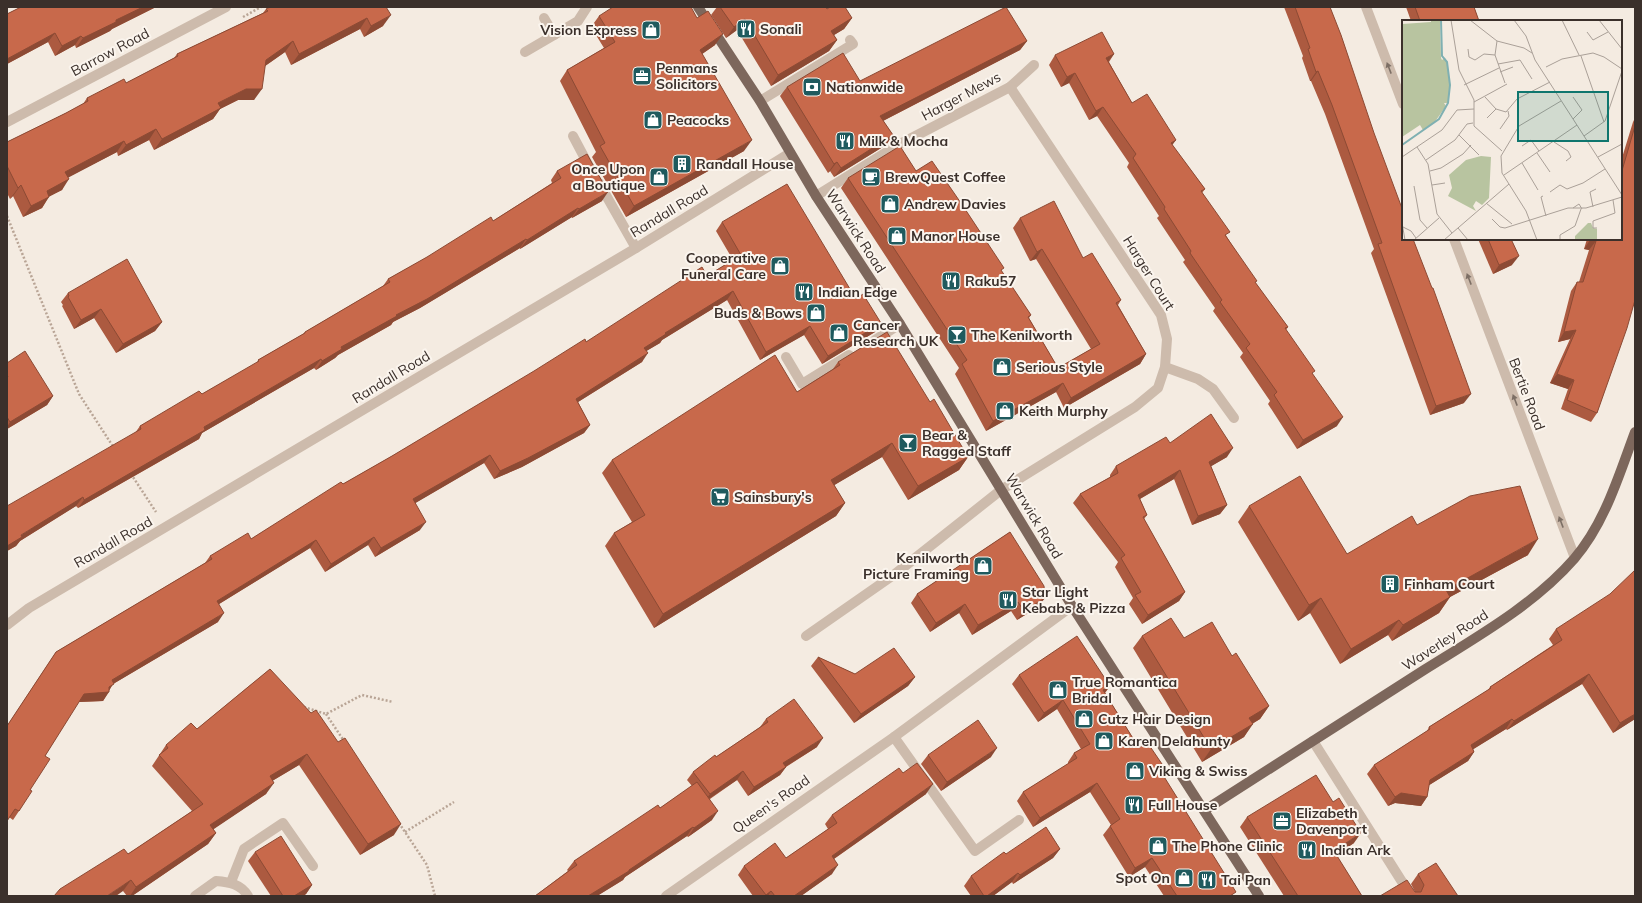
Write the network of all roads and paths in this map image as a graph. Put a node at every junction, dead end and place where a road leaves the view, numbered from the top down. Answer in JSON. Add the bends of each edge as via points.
{"nodes":[{"id":1,"x":226,"y":7,"type":"edge"},
{"id":2,"x":587,"y":7,"type":"edge"},
{"id":3,"x":698,"y":7,"type":"edge"},
{"id":4,"x":1366,"y":7,"type":"edge"},
{"id":5,"x":544,"y":18,"type":"dead end"},
{"id":6,"x":554,"y":35,"type":"junction"},
{"id":7,"x":850,"y":40,"type":"dead end"},
{"id":8,"x":525,"y":52,"type":"dead end"},
{"id":9,"x":1034,"y":66,"type":"dead end"},
{"id":10,"x":1010,"y":86,"type":"junction"},
{"id":11,"x":760,"y":101,"type":"junction"},
{"id":12,"x":1402,"y":101,"type":"edge"},
{"id":13,"x":7,"y":122,"type":"edge"},
{"id":14,"x":573,"y":136,"type":"dead end"},
{"id":15,"x":790,"y":153,"type":"junction"},
{"id":16,"x":816,"y":196,"type":"junction"},
{"id":17,"x":7,"y":216,"type":"edge"},
{"id":18,"x":1454,"y":240,"type":"edge"},
{"id":19,"x":636,"y":248,"type":"junction"},
{"id":20,"x":900,"y":324,"type":"junction"},
{"id":21,"x":786,"y":357,"type":"dead end"},
{"id":22,"x":1165,"y":367,"type":"junction"},
{"id":23,"x":1234,"y":418,"type":"dead end"},
{"id":24,"x":1635,"y":432,"type":"edge"},
{"id":25,"x":118,"y":454,"type":"edge"},
{"id":26,"x":127,"y":467,"type":"edge"},
{"id":27,"x":1001,"y":490,"type":"junction"},
{"id":28,"x":166,"y":527,"type":"junction"},
{"id":29,"x":1575,"y":558,"type":"junction"},
{"id":30,"x":1072,"y":606,"type":"junction"},
{"id":31,"x":7,"y":625,"type":"edge"},
{"id":32,"x":806,"y":636,"type":"dead end"},
{"id":33,"x":393,"y":702,"type":"dead end"},
{"id":34,"x":302,"y":706,"type":"edge"},
{"id":35,"x":326,"y":714,"type":"junction"},
{"id":36,"x":894,"y":737,"type":"junction"},
{"id":37,"x":1313,"y":741,"type":"junction"},
{"id":38,"x":348,"y":747,"type":"edge"},
{"id":39,"x":454,"y":802,"type":"dead end"},
{"id":40,"x":1205,"y":810,"type":"junction"},
{"id":41,"x":396,"y":819,"type":"edge"},
{"id":42,"x":1019,"y":820,"type":"dead end"},
{"id":43,"x":405,"y":832,"type":"junction"},
{"id":44,"x":313,"y":866,"type":"dead end"},
{"id":45,"x":231,"y":882,"type":"junction"},
{"id":46,"x":195,"y":896,"type":"edge"},
{"id":47,"x":248,"y":896,"type":"edge"},
{"id":48,"x":435,"y":896,"type":"edge"},
{"id":49,"x":666,"y":896,"type":"edge"},
{"id":50,"x":1258,"y":896,"type":"edge"},
{"id":51,"x":1411,"y":896,"type":"edge"}],
"edges":[{"from":1,"to":13,"type":"street","name":"Barrow Road"},
{"from":2,"to":6,"type":"street","via":[[578,21]]},
{"from":3,"to":11,"type":"main road","name":"Warwick Road"},
{"from":12,"to":4,"type":"street","one_way":true},
{"from":5,"to":6,"type":"street"},
{"from":6,"to":8,"type":"street"},
{"from":7,"to":11,"type":"street","via":[[853,44]]},
{"from":9,"to":10,"type":"street","name":"Harger Mews"},
{"from":10,"to":16,"type":"street","name":"Harger Mews","via":[[898,145]]},
{"from":10,"to":22,"type":"street","name":"Harger Court","via":[[1161,315],[1167,339]]},
{"from":11,"to":15,"type":"main road","name":"Warwick Road"},
{"from":14,"to":19,"type":"street"},
{"from":15,"to":16,"type":"main road","name":"Warwick Road"},
{"from":15,"to":19,"type":"street","name":"Randall Road"},
{"from":16,"to":20,"type":"main road","name":"Warwick Road"},
{"from":17,"to":25,"type":"path","via":[[79,394]]},
{"from":29,"to":18,"type":"street","name":"Bertie Road","one_way":true},
{"from":19,"to":28,"type":"street","name":"Randall Road"},
{"from":20,"to":21,"type":"street","via":[[802,384]]},
{"from":20,"to":27,"type":"main road","name":"Warwick Road"},
{"from":22,"to":23,"type":"street","via":[[1198,379],[1213,389]]},
{"from":22,"to":27,"type":"street","name":"Harger Court","via":[[1158,388],[1136,407]]},
{"from":24,"to":29,"type":"main road","name":"Waverley Road","via":[[1608,503],[1593,532]]},
{"from":26,"to":28,"type":"path"},
{"from":27,"to":30,"type":"main road","name":"Warwick Road"},
{"from":27,"to":32,"type":"street","name":"Harger Court","via":[[895,574]]},
{"from":28,"to":31,"type":"street","name":"Randall Road","via":[[29,608]]},
{"from":29,"to":37,"type":"main road","name":"Waverley Road","via":[[1532,600]]},
{"from":30,"to":36,"type":"street","name":"Queen's Road"},
{"from":30,"to":40,"type":"main road","name":"Warwick Road"},
{"from":33,"to":35,"type":"path","via":[[362,695]]},
{"from":34,"to":35,"type":"path"},
{"from":35,"to":38,"type":"path"},
{"from":36,"to":42,"type":"street","via":[[975,851]]},
{"from":36,"to":49,"type":"street","name":"Queen's Road"},
{"from":37,"to":40,"type":"main road","name":"Waverley Road"},
{"from":37,"to":51,"type":"street"},
{"from":39,"to":43,"type":"path"},
{"from":40,"to":50,"type":"main road","name":"Warwick Road"},
{"from":41,"to":43,"type":"path"},
{"from":43,"to":48,"type":"path","via":[[427,865]]},
{"from":44,"to":45,"type":"street","via":[[283,823],[244,849]]},
{"from":45,"to":46,"type":"street","via":[[216,881]]},
{"from":45,"to":47,"type":"street"}]}
